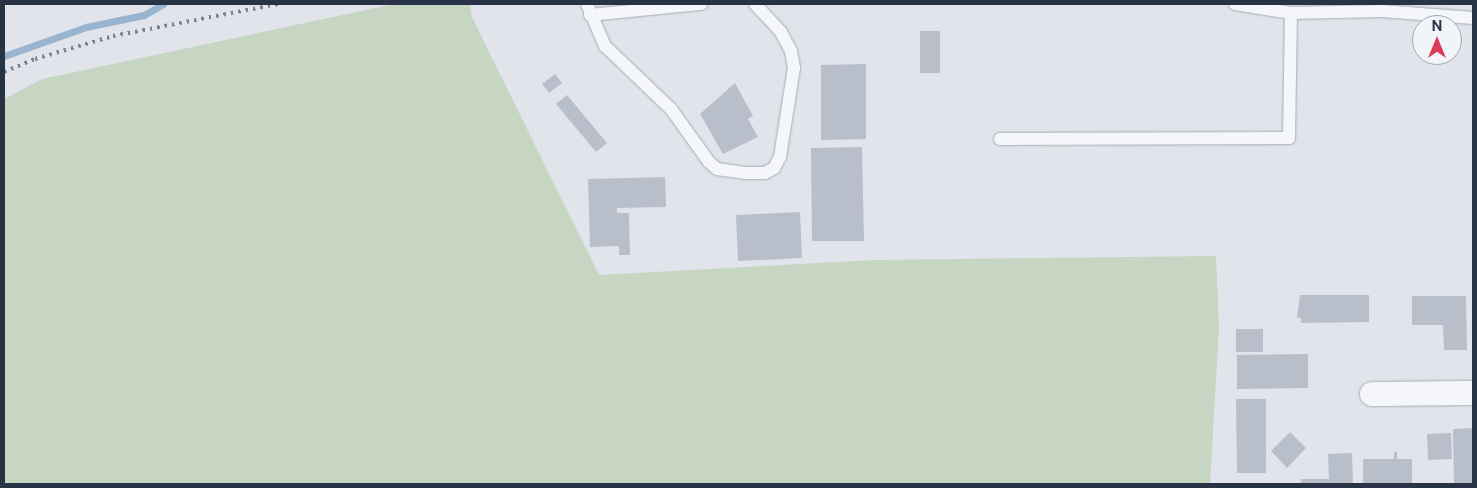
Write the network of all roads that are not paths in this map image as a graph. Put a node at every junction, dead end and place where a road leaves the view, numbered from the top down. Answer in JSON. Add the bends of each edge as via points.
{"nodes":[{"id":1,"x":701,"y":4,"type":"edge"},
{"id":2,"x":755,"y":4,"type":"edge"},
{"id":3,"x":1235,"y":4,"type":"edge"},
{"id":4,"x":588,"y":10,"type":"edge"},
{"id":5,"x":1291,"y":13,"type":"junction"},
{"id":6,"x":1473,"y":18,"type":"edge"},
{"id":7,"x":1000,"y":139,"type":"dead end"},
{"id":8,"x":1473,"y":393,"type":"edge"},
{"id":9,"x":1372,"y":394,"type":"dead end"}],
"edges":[{"from":1,"to":4,"type":"lane"},
{"from":2,"to":4,"type":"lane","via":[[781,32],[791,51],[794,68],[780,157],[774,168],[765,173],[727,172],[709,162],[671,109],[605,46]]},
{"from":3,"to":5,"type":"lane"},
{"from":5,"to":6,"type":"lane","via":[[1382,11]]},
{"from":5,"to":7,"type":"lane","via":[[1289,138]]},
{"from":8,"to":9,"type":"street"}]}
